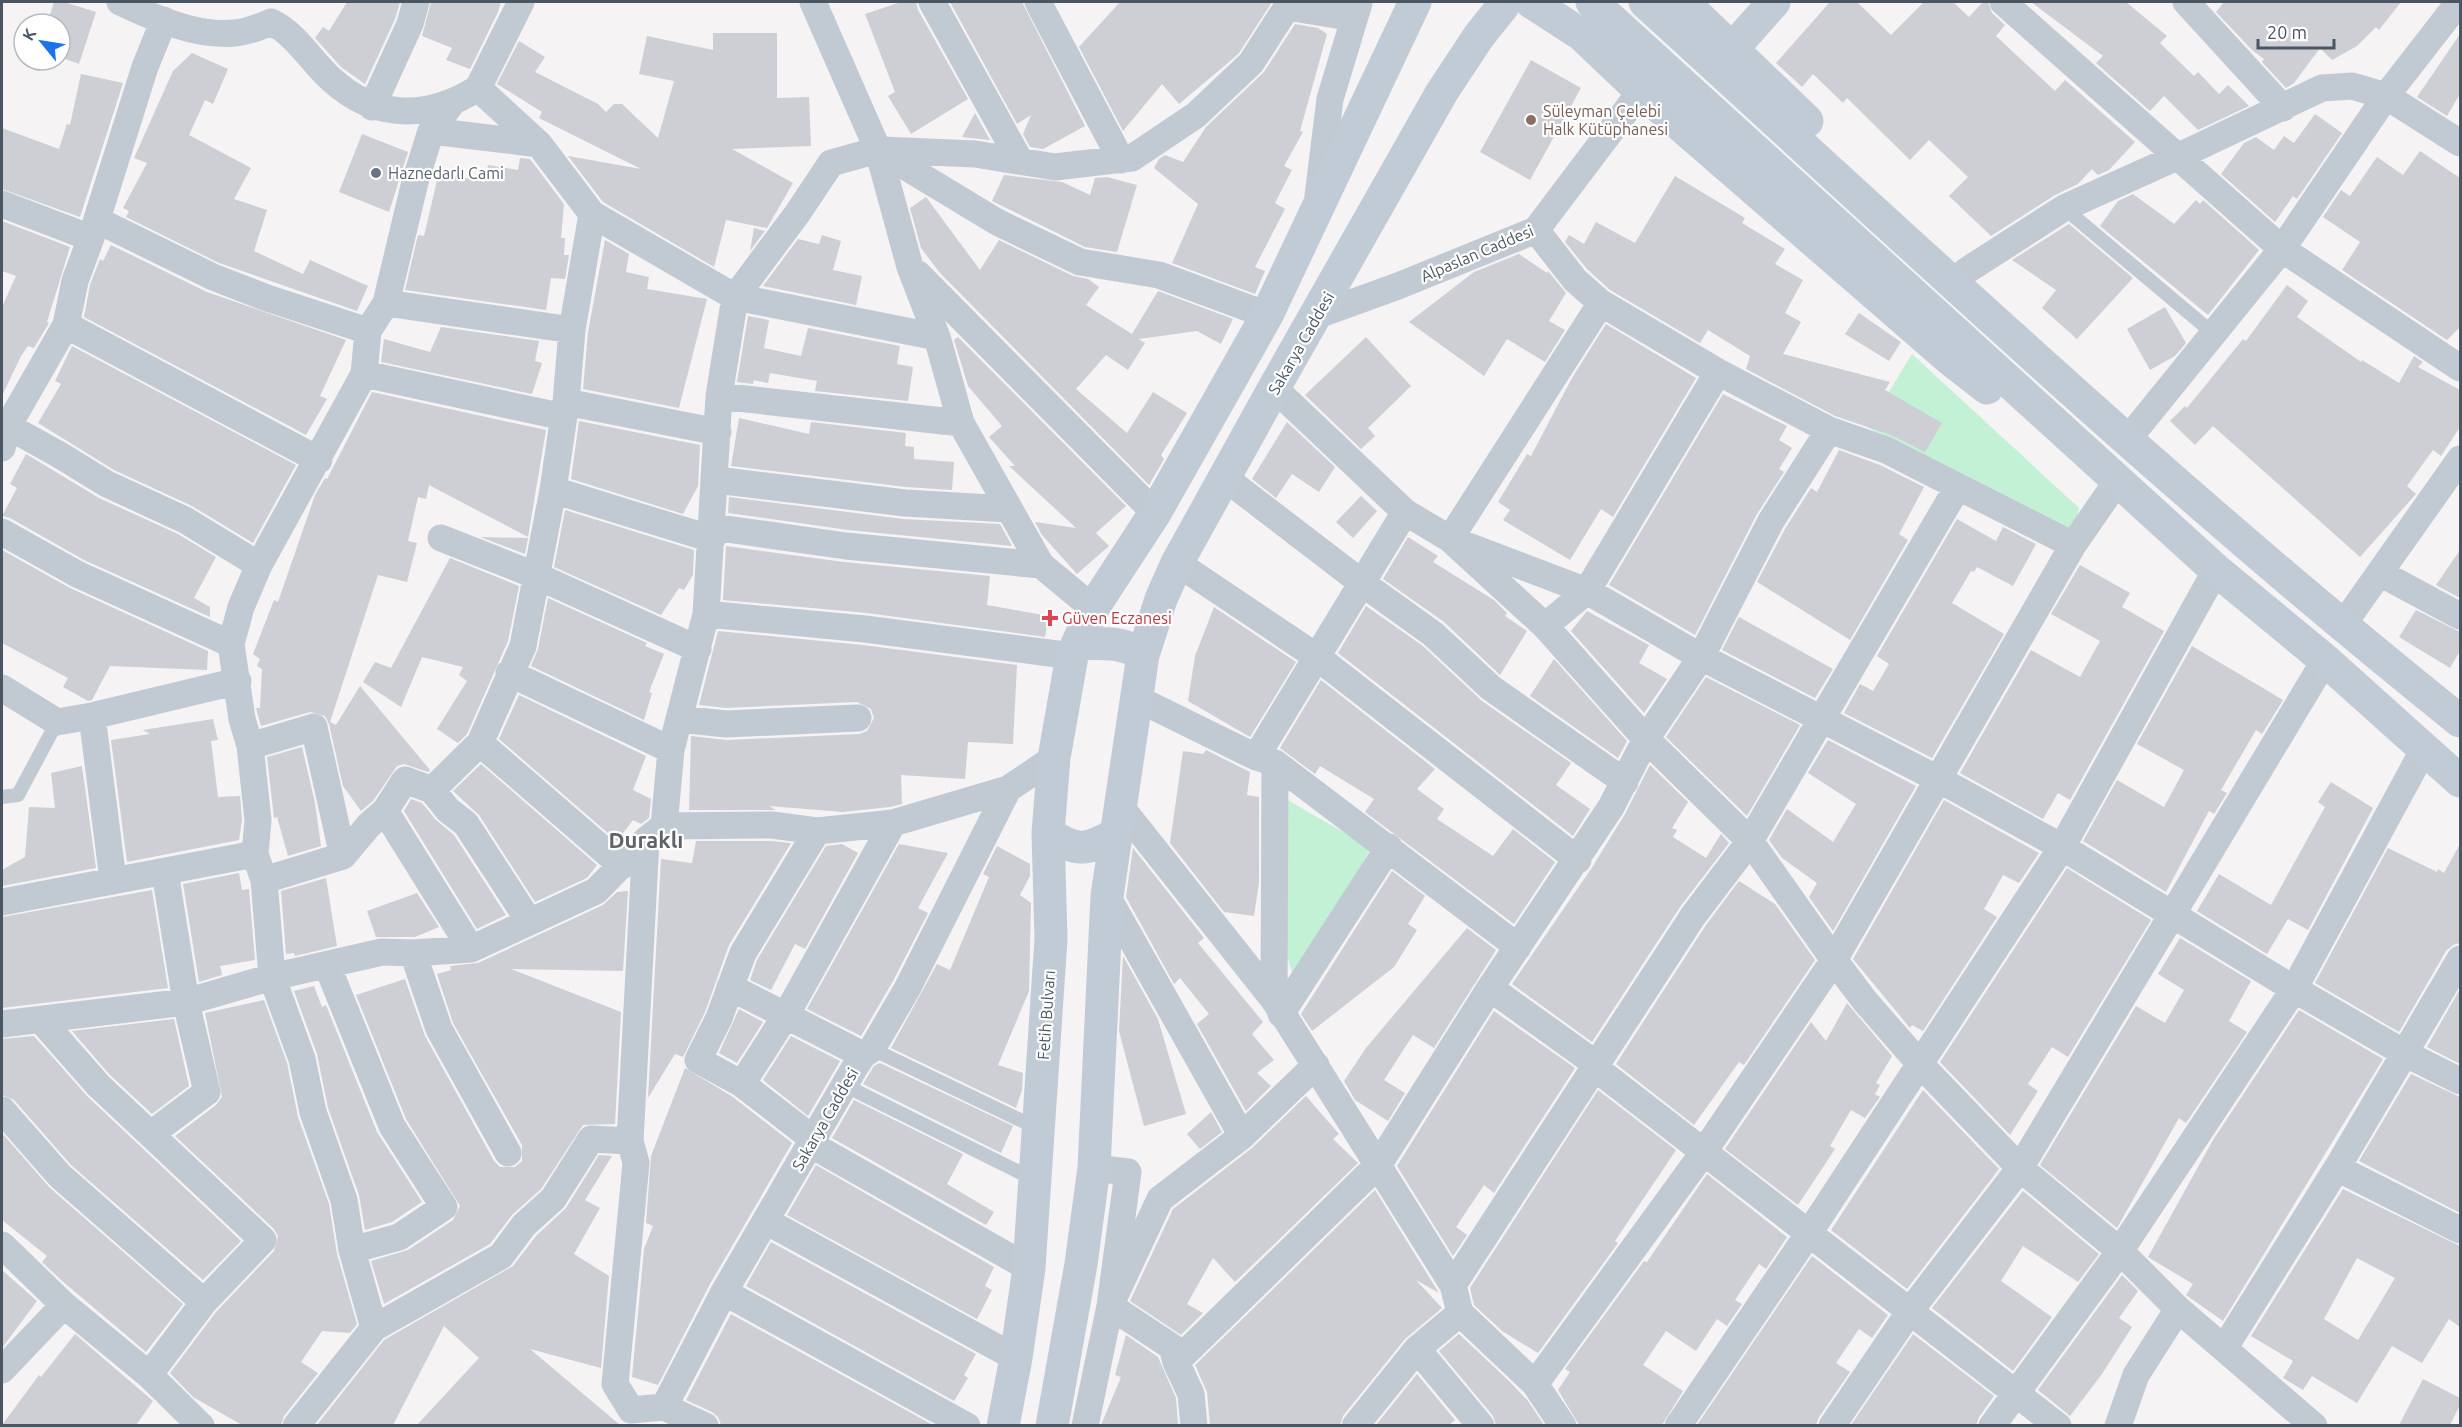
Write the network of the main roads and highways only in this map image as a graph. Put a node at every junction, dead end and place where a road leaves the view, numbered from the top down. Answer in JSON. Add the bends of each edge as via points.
{"nodes":[{"id":1,"x":1415,"y":2,"type":"edge"},
{"id":2,"x":1592,"y":2,"type":"edge"},
{"id":3,"x":1645,"y":2,"type":"edge"},
{"id":4,"x":1683,"y":2,"type":"edge"},
{"id":5,"x":1774,"y":2,"type":"edge"},
{"id":6,"x":1508,"y":3,"type":"edge"},
{"id":7,"x":1734,"y":47,"type":"junction"},
{"id":8,"x":2050,"y":371,"type":"junction"},
{"id":9,"x":2032,"y":404,"type":"junction"},
{"id":10,"x":1075,"y":650,"type":"junction"},
{"id":11,"x":1143,"y":655,"type":"junction"},
{"id":12,"x":2460,"y":721,"type":"edge"},
{"id":13,"x":2460,"y":781,"type":"edge"},
{"id":14,"x":1117,"y":820,"type":"junction"},
{"id":15,"x":1048,"y":833,"type":"junction"},
{"id":16,"x":1003,"y":1425,"type":"edge"},
{"id":17,"x":1052,"y":1425,"type":"edge"}],
"edges":[{"from":1,"to":10,"type":"main road","name":"Fetih Bulvarı","via":[[1267,315],[1155,513],[1093,608]]},
{"from":2,"to":9,"type":"main road"},
{"from":3,"to":8,"type":"main road"},
{"from":4,"to":7,"type":"main road"},
{"from":5,"to":7,"type":"main road"},
{"from":6,"to":9,"type":"main road","via":[[1582,35],[1641,91],[1951,360],[1990,390]]},
{"from":6,"to":11,"type":"main road","name":"Sakarya Caddesi","via":[[1479,36],[1442,92],[1274,388],[1177,563]]},
{"from":7,"to":8,"type":"main road","via":[[1849,162],[2018,320]]},
{"from":8,"to":12,"type":"main road","via":[[2342,626]]},
{"from":9,"to":13,"type":"main road"},
{"from":10,"to":11,"type":"main road","via":[[1116,644]]},
{"from":10,"to":15,"type":"main road","name":"Fetih Bulvarı","via":[[1054,758]]},
{"from":11,"to":14,"type":"main road","name":"Sakarya Caddesi"},
{"from":14,"to":15,"type":"main road","via":[[1096,846],[1066,846]]},
{"from":14,"to":17,"type":"main road","via":[[1107,896],[1094,1168]]},
{"from":15,"to":16,"type":"main road","name":"Fetih Bulvarı","via":[[1051,939],[1036,1180],[1029,1268]]}]}
